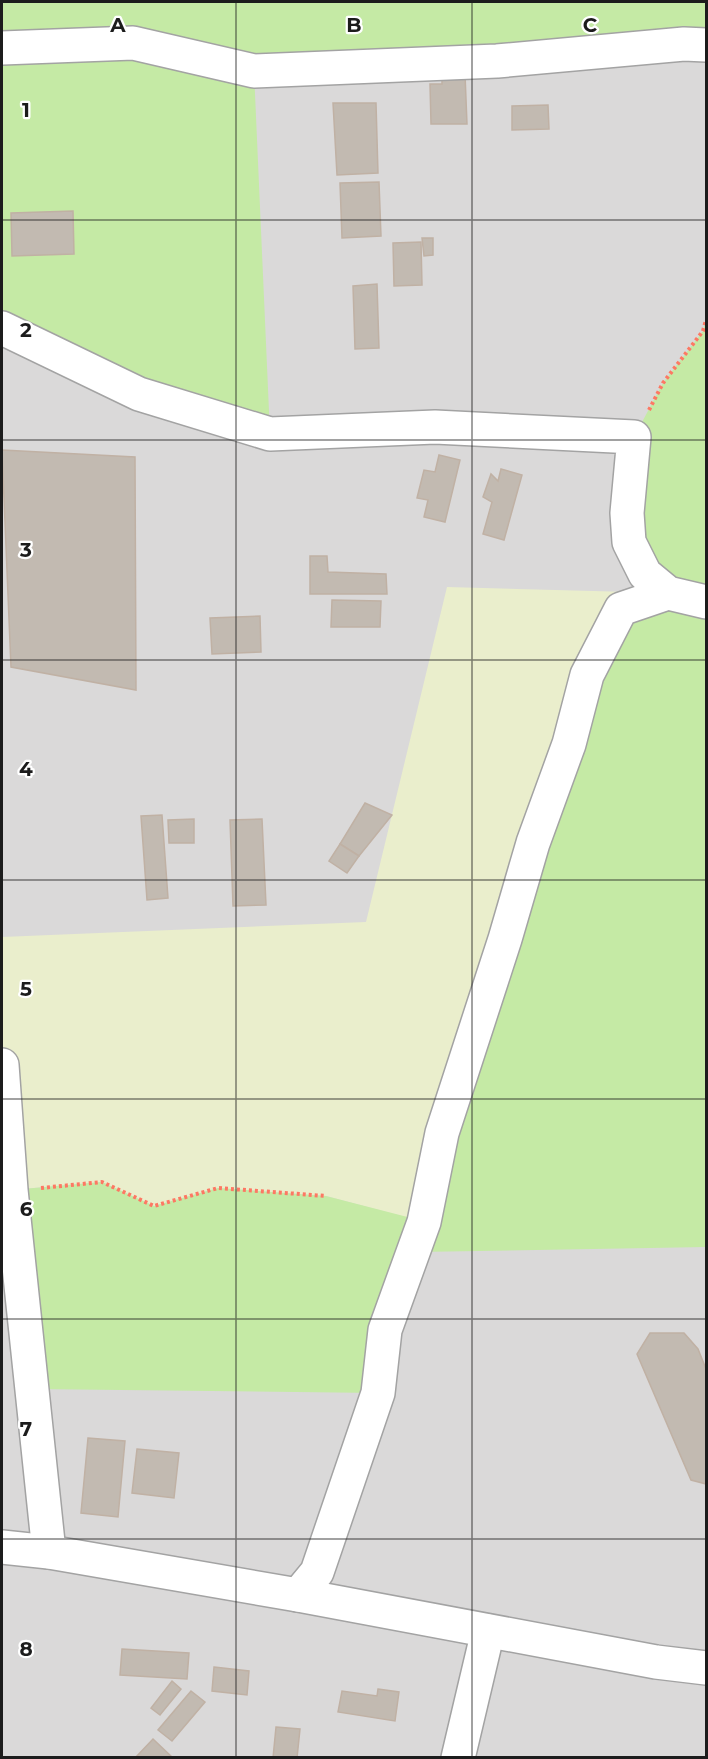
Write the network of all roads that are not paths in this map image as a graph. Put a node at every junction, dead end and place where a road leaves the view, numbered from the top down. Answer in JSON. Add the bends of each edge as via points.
{"nodes":[{"id":1,"x":706,"y":45,"type":"edge"},
{"id":2,"x":2,"y":48,"type":"edge"},
{"id":3,"x":2,"y":328,"type":"edge"},
{"id":4,"x":668,"y":593,"type":"junction"},
{"id":5,"x":706,"y":602,"type":"edge"},
{"id":6,"x":2,"y":1065,"type":"edge"},
{"id":7,"x":2,"y":1547,"type":"edge"},
{"id":8,"x":49,"y":1552,"type":"junction"},
{"id":9,"x":298,"y":1595,"type":"junction"},
{"id":10,"x":488,"y":1631,"type":"junction"},
{"id":11,"x":706,"y":1668,"type":"edge"},
{"id":12,"x":458,"y":1758,"type":"edge"}],
"edges":[{"from":1,"to":2,"type":"street","via":[[497,61],[254,71],[133,43]]},
{"from":3,"to":4,"type":"street","via":[[139,394],[270,434],[435,427],[634,437],[627,513],[629,542],[645,574]]},
{"from":4,"to":5,"type":"street"},
{"from":4,"to":9,"type":"street","via":[[621,609],[587,675],[569,744],[533,843],[442,1132],[424,1222],[385,1330],[378,1393],[317,1572]]},
{"from":6,"to":8,"type":"street","via":[[11,1190]]},
{"from":7,"to":8,"type":"street"},
{"from":8,"to":9,"type":"street"},
{"from":9,"to":10,"type":"street"},
{"from":10,"to":11,"type":"street"},
{"from":10,"to":12,"type":"street"}]}
